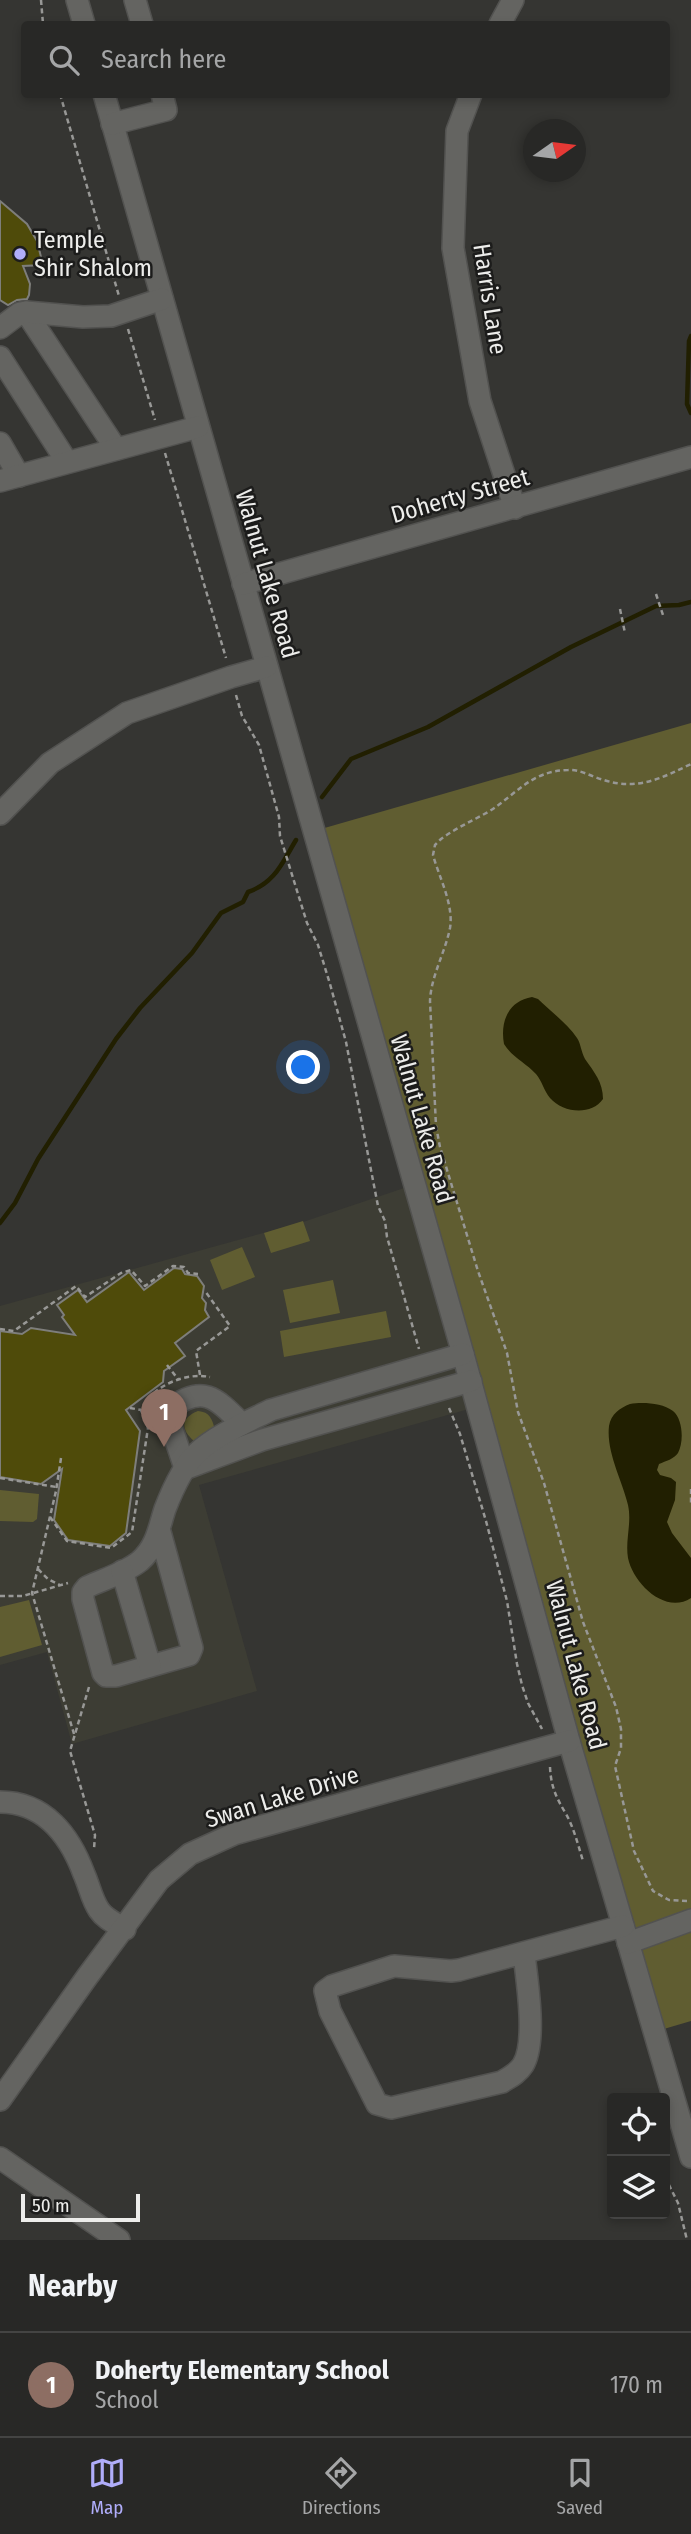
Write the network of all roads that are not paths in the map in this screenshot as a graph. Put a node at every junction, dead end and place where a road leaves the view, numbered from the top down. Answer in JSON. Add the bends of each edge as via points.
{"nodes":[{"id":1,"x":77,"y":0,"type":"edge"},
{"id":2,"x":135,"y":0,"type":"edge"},
{"id":3,"x":513,"y":0,"type":"edge"},
{"id":4,"x":83,"y":21,"type":"edge"},
{"id":5,"x":141,"y":21,"type":"edge"},
{"id":6,"x":502,"y":21,"type":"edge"},
{"id":7,"x":105,"y":98,"type":"edge"},
{"id":8,"x":163,"y":98,"type":"edge"},
{"id":9,"x":469,"y":98,"type":"edge"},
{"id":10,"x":112,"y":124,"type":"junction"},
{"id":11,"x":162,"y":299,"type":"junction"},
{"id":12,"x":26,"y":312,"type":"junction"},
{"id":13,"x":0,"y":328,"type":"edge"},
{"id":14,"x":0,"y":357,"type":"edge"},
{"id":15,"x":198,"y":427,"type":"junction"},
{"id":16,"x":0,"y":443,"type":"edge"},
{"id":17,"x":116,"y":449,"type":"junction"},
{"id":18,"x":691,"y":457,"type":"edge"},
{"id":19,"x":67,"y":462,"type":"junction"},
{"id":20,"x":10,"y":479,"type":"edge"},
{"id":21,"x":515,"y":508,"type":"junction"},
{"id":22,"x":243,"y":584,"type":"junction"},
{"id":23,"x":266,"y":667,"type":"junction"},
{"id":24,"x":0,"y":814,"type":"edge"},
{"id":25,"x":463,"y":1354,"type":"junction"},
{"id":26,"x":471,"y":1381,"type":"junction"},
{"id":27,"x":242,"y":1424,"type":"junction"},
{"id":28,"x":185,"y":1468,"type":"junction"},
{"id":29,"x":160,"y":1532,"type":"junction"},
{"id":30,"x":122,"y":1571,"type":"junction"},
{"id":31,"x":150,"y":1667,"type":"junction"},
{"id":32,"x":569,"y":1741,"type":"junction"},
{"id":33,"x":0,"y":1801,"type":"edge"},
{"id":34,"x":691,"y":1920,"type":"edge"},
{"id":35,"x":125,"y":1929,"type":"junction"},
{"id":36,"x":625,"y":1935,"type":"junction"},
{"id":37,"x":524,"y":1954,"type":"junction"},
{"id":38,"x":0,"y":2100,"type":"edge"},
{"id":39,"x":691,"y":2157,"type":"edge"},
{"id":40,"x":0,"y":2158,"type":"edge"},
{"id":41,"x":119,"y":2240,"type":"edge"}],
"edges":[{"from":1,"to":4,"type":"street"},
{"from":2,"to":5,"type":"street"},
{"from":3,"to":6,"type":"street"},
{"from":7,"to":10,"type":"street","name":"Walnut Lake Road"},
{"from":8,"to":10,"type":"street","via":[[166,110]]},
{"from":9,"to":21,"type":"street","name":"Harris Lane","via":[[457,131],[453,248],[480,401]]},
{"from":10,"to":11,"type":"street","name":"Walnut Lake Road"},
{"from":11,"to":12,"type":"street","via":[[111,316]]},
{"from":11,"to":15,"type":"street","name":"Walnut Lake Road"},
{"from":12,"to":13,"type":"street"},
{"from":12,"to":17,"type":"street"},
{"from":14,"to":19,"type":"street"},
{"from":15,"to":17,"type":"street"},
{"from":15,"to":22,"type":"street","name":"Walnut Lake Road"},
{"from":16,"to":20,"type":"street"},
{"from":17,"to":19,"type":"street"},
{"from":18,"to":21,"type":"street","name":"Doherty Street"},
{"from":19,"to":20,"type":"street"},
{"from":21,"to":22,"type":"street","name":"Doherty Street"},
{"from":22,"to":23,"type":"street","name":"Walnut Lake Road"},
{"from":23,"to":24,"type":"street","via":[[127,713],[50,763]]},
{"from":23,"to":25,"type":"street","name":"Walnut Lake Road"},
{"from":25,"to":26,"type":"street","name":"Walnut Lake Road"},
{"from":25,"to":27,"type":"street","via":[[271,1410]]},
{"from":26,"to":28,"type":"street","via":[[262,1440]]},
{"from":26,"to":32,"type":"street","name":"Walnut Lake Road"},
{"from":27,"to":28,"type":"street","via":[[197,1453]]},
{"from":27,"to":28,"type":"street","via":[[211,1398],[188,1396],[180,1401],[170,1409],[169,1420]]},
{"from":28,"to":29,"type":"street","via":[[165,1509]]},
{"from":29,"to":30,"type":"street","via":[[141,1560]]},
{"from":29,"to":31,"type":"street","via":[[192,1648],[189,1656]]},
{"from":30,"to":31,"type":"street"},
{"from":30,"to":31,"type":"street","via":[[83,1591],[103,1673],[116,1676]]},
{"from":32,"to":35,"type":"street","name":"Swan Lake Drive","via":[[234,1834],[190,1854],[159,1880]]},
{"from":32,"to":36,"type":"street","name":"Walnut Lake Road"},
{"from":33,"to":35,"type":"street","via":[[45,1815],[62,1831],[75,1850],[97,1908]]},
{"from":34,"to":36,"type":"street"},
{"from":35,"to":38,"type":"street","name":"Swan Lake Drive"},
{"from":36,"to":37,"type":"street"},
{"from":36,"to":39,"type":"street","name":"Walnut Lake Road"},
{"from":37,"to":37,"type":"street","via":[[451,1971],[394,1966],[325,1991],[377,2105],[391,2108],[515,2075],[529,2051]]},
{"from":40,"to":41,"type":"street"}]}
